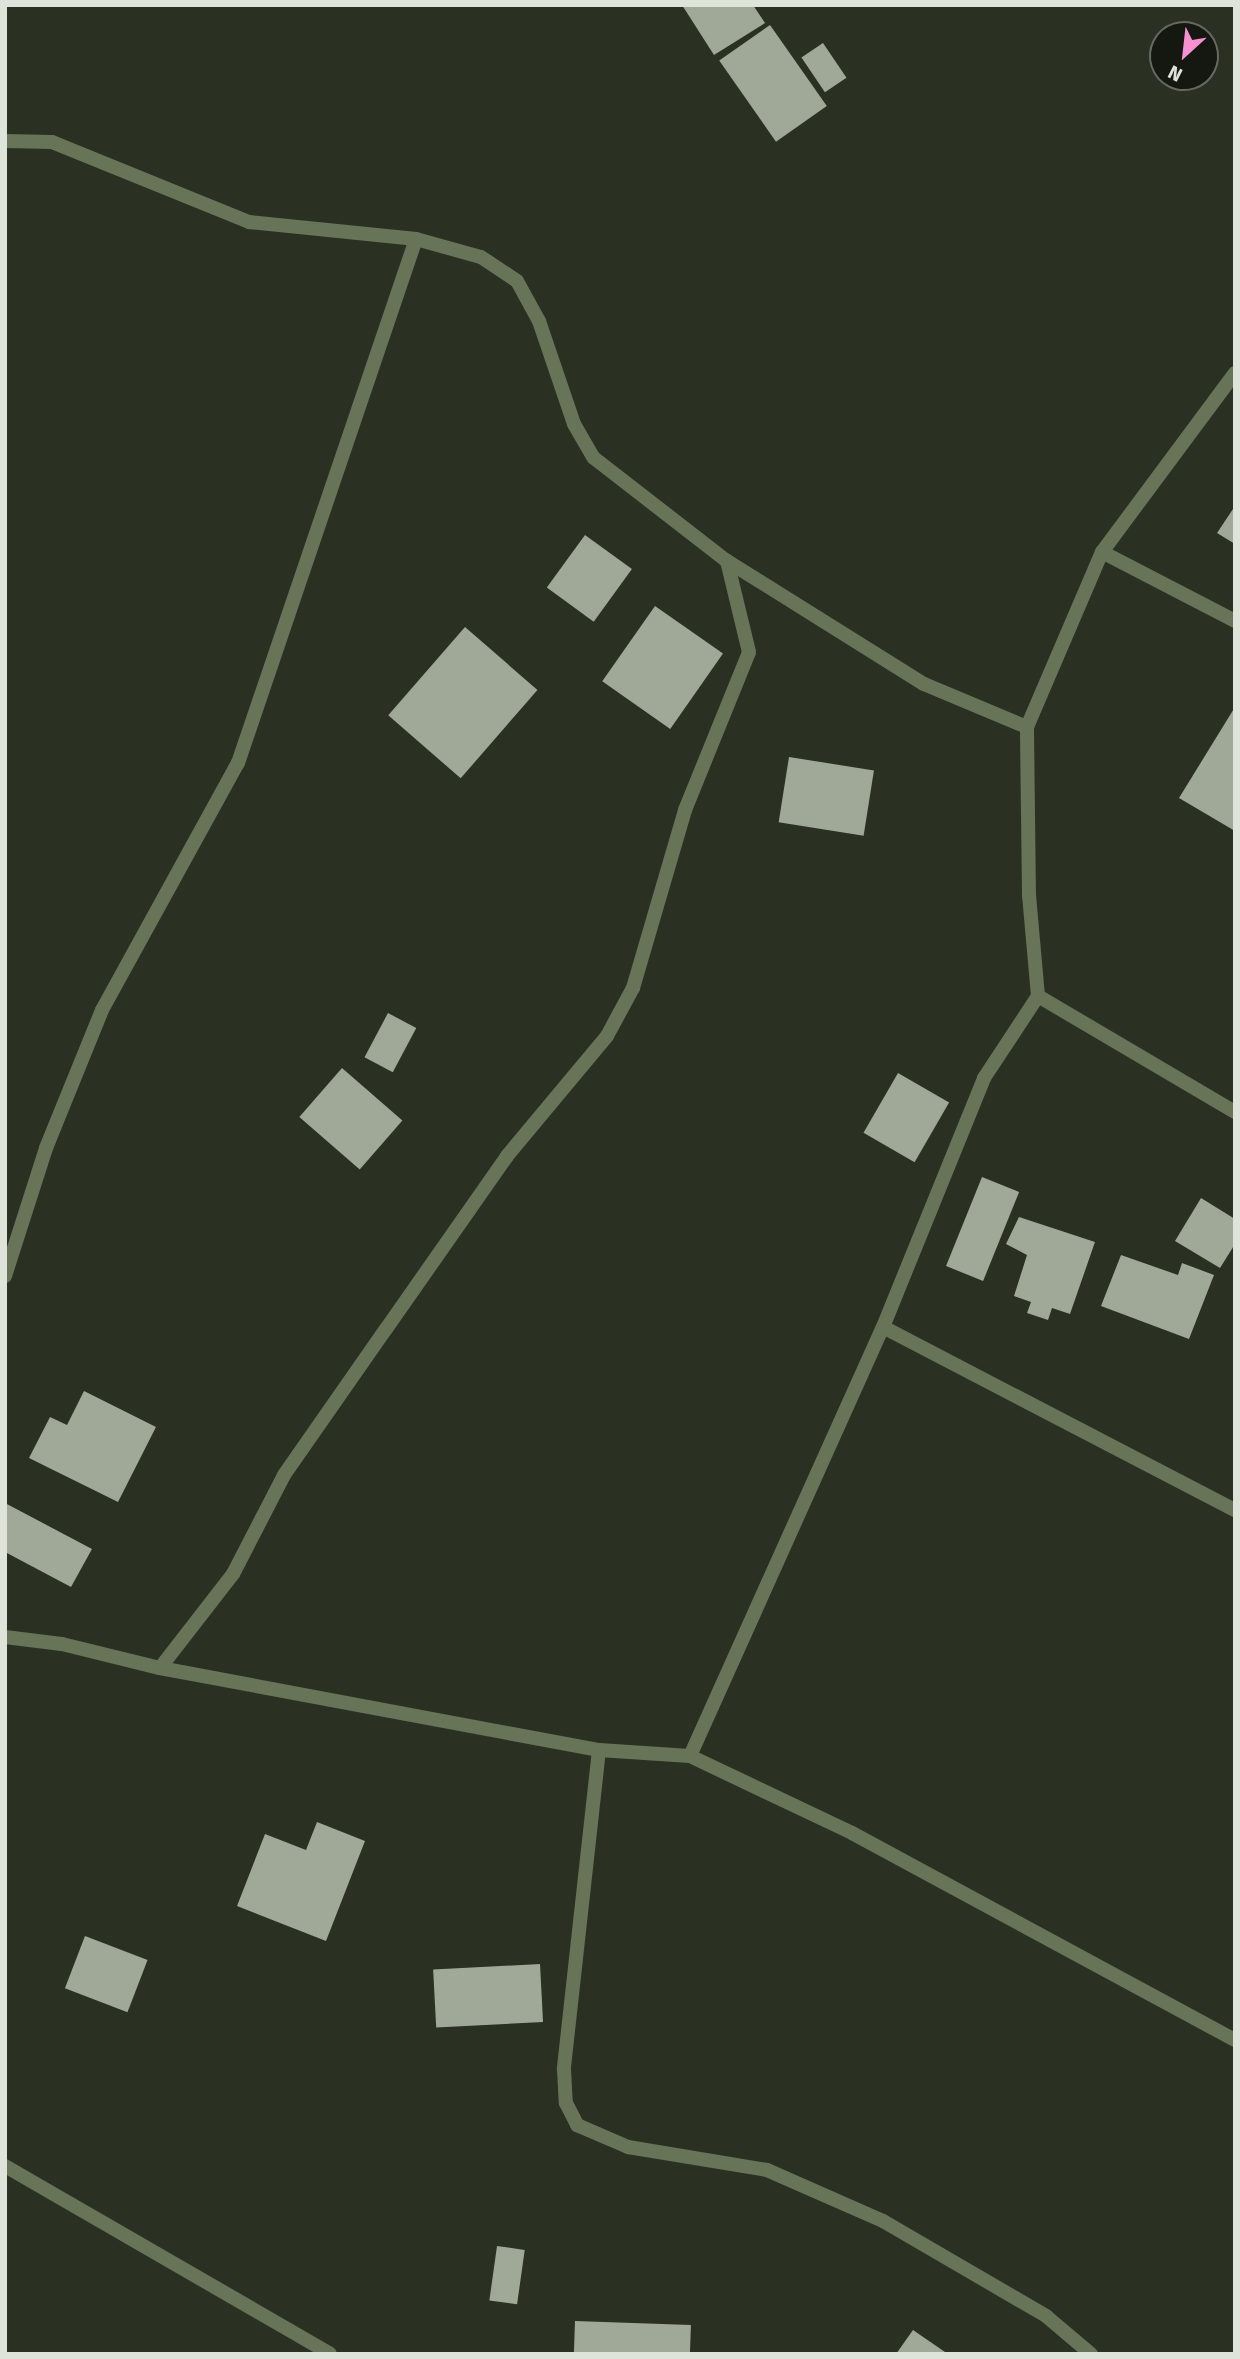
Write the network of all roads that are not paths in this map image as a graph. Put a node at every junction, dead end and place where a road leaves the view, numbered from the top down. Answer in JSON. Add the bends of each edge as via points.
{"nodes":[{"id":1,"x":5,"y":141,"type":"edge"},
{"id":2,"x":416,"y":239,"type":"junction"},
{"id":3,"x":1235,"y":373,"type":"edge"},
{"id":4,"x":1102,"y":552,"type":"junction"},
{"id":5,"x":727,"y":561,"type":"junction"},
{"id":6,"x":1235,"y":621,"type":"edge"},
{"id":7,"x":1027,"y":727,"type":"junction"},
{"id":8,"x":1038,"y":996,"type":"junction"},
{"id":9,"x":1235,"y":1112,"type":"edge"},
{"id":10,"x":5,"y":1276,"type":"edge"},
{"id":11,"x":883,"y":1327,"type":"junction"},
{"id":12,"x":1235,"y":1510,"type":"edge"},
{"id":13,"x":5,"y":1637,"type":"edge"},
{"id":14,"x":160,"y":1668,"type":"junction"},
{"id":15,"x":599,"y":1750,"type":"junction"},
{"id":16,"x":690,"y":1756,"type":"junction"},
{"id":17,"x":1235,"y":2040,"type":"edge"},
{"id":18,"x":5,"y":2166,"type":"edge"},
{"id":19,"x":330,"y":2354,"type":"edge"},
{"id":20,"x":1091,"y":2354,"type":"edge"}],
"edges":[{"from":1,"to":2,"type":"street","via":[[52,142],[249,222]]},
{"from":2,"to":5,"type":"street","via":[[481,257],[517,281],[540,321],[574,424],[594,458]]},
{"from":2,"to":10,"type":"street","via":[[238,763],[102,1010],[46,1148]]},
{"from":3,"to":4,"type":"street"},
{"from":4,"to":6,"type":"street"},
{"from":4,"to":7,"type":"street"},
{"from":5,"to":7,"type":"street","via":[[924,684]]},
{"from":5,"to":14,"type":"street","via":[[750,652],[685,810],[633,988],[607,1036],[507,1156],[386,1329],[285,1475],[233,1574]]},
{"from":7,"to":8,"type":"street","via":[[1029,896]]},
{"from":8,"to":9,"type":"street"},
{"from":8,"to":11,"type":"street","via":[[984,1078]]},
{"from":11,"to":12,"type":"street"},
{"from":11,"to":16,"type":"street"},
{"from":13,"to":14,"type":"street","via":[[62,1644]]},
{"from":14,"to":15,"type":"street"},
{"from":15,"to":16,"type":"street"},
{"from":15,"to":20,"type":"street","via":[[564,2069],[566,2104],[578,2125],[628,2147],[767,2170],[883,2221],[1046,2316]]},
{"from":16,"to":17,"type":"street","via":[[852,1833]]},
{"from":18,"to":19,"type":"street"}]}
